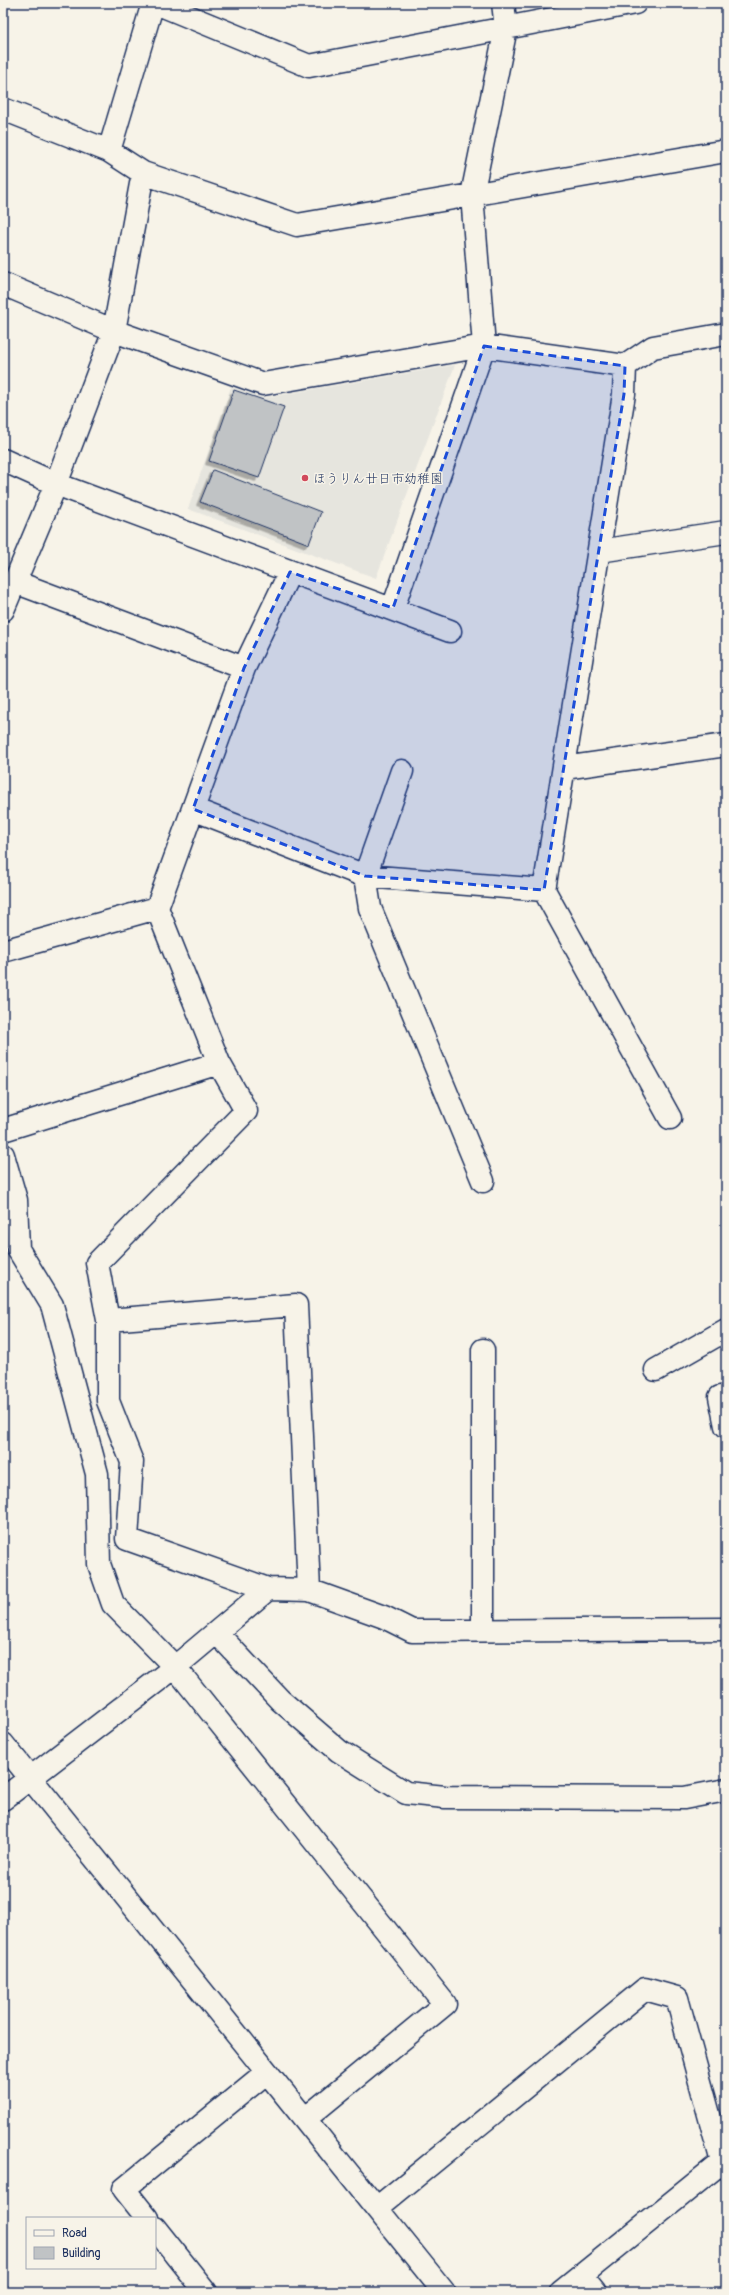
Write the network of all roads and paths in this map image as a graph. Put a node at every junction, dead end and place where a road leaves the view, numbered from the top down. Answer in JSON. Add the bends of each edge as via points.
{"nodes":[{"id":1,"x":154,"y":3,"type":"edge"},
{"id":2,"x":504,"y":3,"type":"edge"},
{"id":3,"x":635,"y":3,"type":"edge"},
{"id":4,"x":506,"y":28,"type":"junction"},
{"id":5,"x":3,"y":109,"type":"edge"},
{"id":6,"x":109,"y":151,"type":"junction"},
{"id":7,"x":726,"y":151,"type":"edge"},
{"id":8,"x":143,"y":173,"type":"junction"},
{"id":9,"x":472,"y":195,"type":"junction"},
{"id":10,"x":3,"y":284,"type":"edge"},
{"id":11,"x":114,"y":331,"type":"junction"},
{"id":12,"x":726,"y":334,"type":"edge"},
{"id":13,"x":484,"y":346,"type":"junction"},
{"id":14,"x":625,"y":366,"type":"junction"},
{"id":15,"x":3,"y":460,"type":"edge"},
{"id":16,"x":56,"y":484,"type":"junction"},
{"id":17,"x":726,"y":532,"type":"edge"},
{"id":18,"x":599,"y":550,"type":"junction"},
{"id":19,"x":290,"y":572,"type":"junction"},
{"id":20,"x":15,"y":582,"type":"junction"},
{"id":21,"x":393,"y":608,"type":"junction"},
{"id":22,"x":3,"y":610,"type":"edge"},
{"id":23,"x":450,"y":631,"type":"dead end"},
{"id":24,"x":244,"y":668,"type":"junction"},
{"id":25,"x":726,"y":745,"type":"edge"},
{"id":26,"x":564,"y":768,"type":"junction"},
{"id":27,"x":402,"y":771,"type":"dead end"},
{"id":28,"x":193,"y":809,"type":"junction"},
{"id":29,"x":365,"y":876,"type":"junction"},
{"id":30,"x":544,"y":890,"type":"junction"},
{"id":31,"x":157,"y":908,"type":"junction"},
{"id":32,"x":3,"y":951,"type":"edge"},
{"id":33,"x":219,"y":1063,"type":"junction"},
{"id":34,"x":670,"y":1118,"type":"dead end"},
{"id":35,"x":3,"y":1130,"type":"edge"},
{"id":36,"x":3,"y":1155,"type":"edge"},
{"id":37,"x":484,"y":1181,"type":"dead end"},
{"id":38,"x":108,"y":1320,"type":"junction"},
{"id":39,"x":726,"y":1330,"type":"edge"},
{"id":40,"x":482,"y":1350,"type":"dead end"},
{"id":41,"x":656,"y":1370,"type":"dead end"},
{"id":42,"x":720,"y":1397,"type":"dead end"},
{"id":43,"x":726,"y":1426,"type":"edge"},
{"id":44,"x":268,"y":1589,"type":"junction"},
{"id":45,"x":309,"y":1590,"type":"junction"},
{"id":46,"x":726,"y":1629,"type":"edge"},
{"id":47,"x":483,"y":1630,"type":"junction"},
{"id":48,"x":217,"y":1633,"type":"junction"},
{"id":49,"x":175,"y":1667,"type":"junction"},
{"id":50,"x":3,"y":1744,"type":"edge"},
{"id":51,"x":31,"y":1780,"type":"junction"},
{"id":52,"x":726,"y":1790,"type":"edge"},
{"id":53,"x":3,"y":1799,"type":"edge"},
{"id":54,"x":267,"y":2072,"type":"junction"},
{"id":55,"x":305,"y":2119,"type":"junction"},
{"id":56,"x":724,"y":2165,"type":"edge"},
{"id":57,"x":377,"y":2208,"type":"junction"},
{"id":58,"x":146,"y":2217,"type":"edge"},
{"id":59,"x":156,"y":2229,"type":"edge"},
{"id":60,"x":588,"y":2284,"type":"edge"},
{"id":61,"x":206,"y":2292,"type":"edge"},
{"id":62,"x":444,"y":2292,"type":"edge"},
{"id":63,"x":561,"y":2292,"type":"edge"}],
"edges":[{"from":1,"to":4,"type":"street","via":[[309,66]]},
{"from":1,"to":6,"type":"street"},
{"from":2,"to":4,"type":"street"},
{"from":3,"to":4,"type":"street"},
{"from":4,"to":9,"type":"street"},
{"from":5,"to":6,"type":"street"},
{"from":6,"to":8,"type":"street"},
{"from":7,"to":9,"type":"street"},
{"from":8,"to":9,"type":"street","via":[[297,225]]},
{"from":8,"to":11,"type":"street"},
{"from":9,"to":13,"type":"street"},
{"from":10,"to":11,"type":"street"},
{"from":11,"to":13,"type":"street","via":[[262,384]]},
{"from":11,"to":16,"type":"street"},
{"from":12,"to":14,"type":"street","via":[[653,347]]},
{"from":13,"to":14,"type":"street"},
{"from":13,"to":21,"type":"street"},
{"from":14,"to":18,"type":"street","via":[[624,394]]},
{"from":15,"to":16,"type":"street"},
{"from":16,"to":19,"type":"street"},
{"from":16,"to":20,"type":"street"},
{"from":17,"to":18,"type":"street"},
{"from":18,"to":26,"type":"street"},
{"from":19,"to":21,"type":"street"},
{"from":19,"to":24,"type":"street"},
{"from":20,"to":22,"type":"street"},
{"from":20,"to":24,"type":"street"},
{"from":21,"to":23,"type":"street"},
{"from":24,"to":28,"type":"street"},
{"from":25,"to":26,"type":"street"},
{"from":26,"to":30,"type":"street"},
{"from":27,"to":29,"type":"street"},
{"from":28,"to":29,"type":"street"},
{"from":28,"to":31,"type":"street"},
{"from":29,"to":30,"type":"street"},
{"from":29,"to":37,"type":"street","via":[[370,908]]},
{"from":30,"to":34,"type":"street"},
{"from":31,"to":32,"type":"street"},
{"from":31,"to":33,"type":"street"},
{"from":33,"to":35,"type":"street"},
{"from":33,"to":38,"type":"street","via":[[246,1112],[98,1263]]},
{"from":36,"to":49,"type":"street","via":[[16,1200],[18,1249],[52,1305],[97,1474],[99,1564],[113,1604]]},
{"from":38,"to":44,"type":"street","via":[[108,1401],[132,1462],[127,1539]]},
{"from":38,"to":45,"type":"street","via":[[296,1305]]},
{"from":39,"to":41,"type":"street"},
{"from":40,"to":47,"type":"street"},
{"from":42,"to":43,"type":"street"},
{"from":44,"to":45,"type":"street"},
{"from":44,"to":48,"type":"street"},
{"from":45,"to":47,"type":"street","via":[[384,1617],[412,1631]]},
{"from":46,"to":47,"type":"street"},
{"from":48,"to":49,"type":"street"},
{"from":48,"to":52,"type":"street","via":[[280,1700],[339,1751],[406,1793],[445,1797],[684,1798]]},
{"from":49,"to":51,"type":"street"},
{"from":49,"to":55,"type":"street","via":[[445,2004]]},
{"from":50,"to":51,"type":"street"},
{"from":51,"to":53,"type":"street"},
{"from":51,"to":54,"type":"street"},
{"from":54,"to":55,"type":"street"},
{"from":54,"to":58,"type":"street","via":[[124,2189]]},
{"from":55,"to":57,"type":"street"},
{"from":56,"to":57,"type":"street","via":[[677,1998],[645,1989]]},
{"from":56,"to":60,"type":"street"},
{"from":57,"to":62,"type":"street"},
{"from":59,"to":61,"type":"street"},
{"from":60,"to":63,"type":"street"}]}
